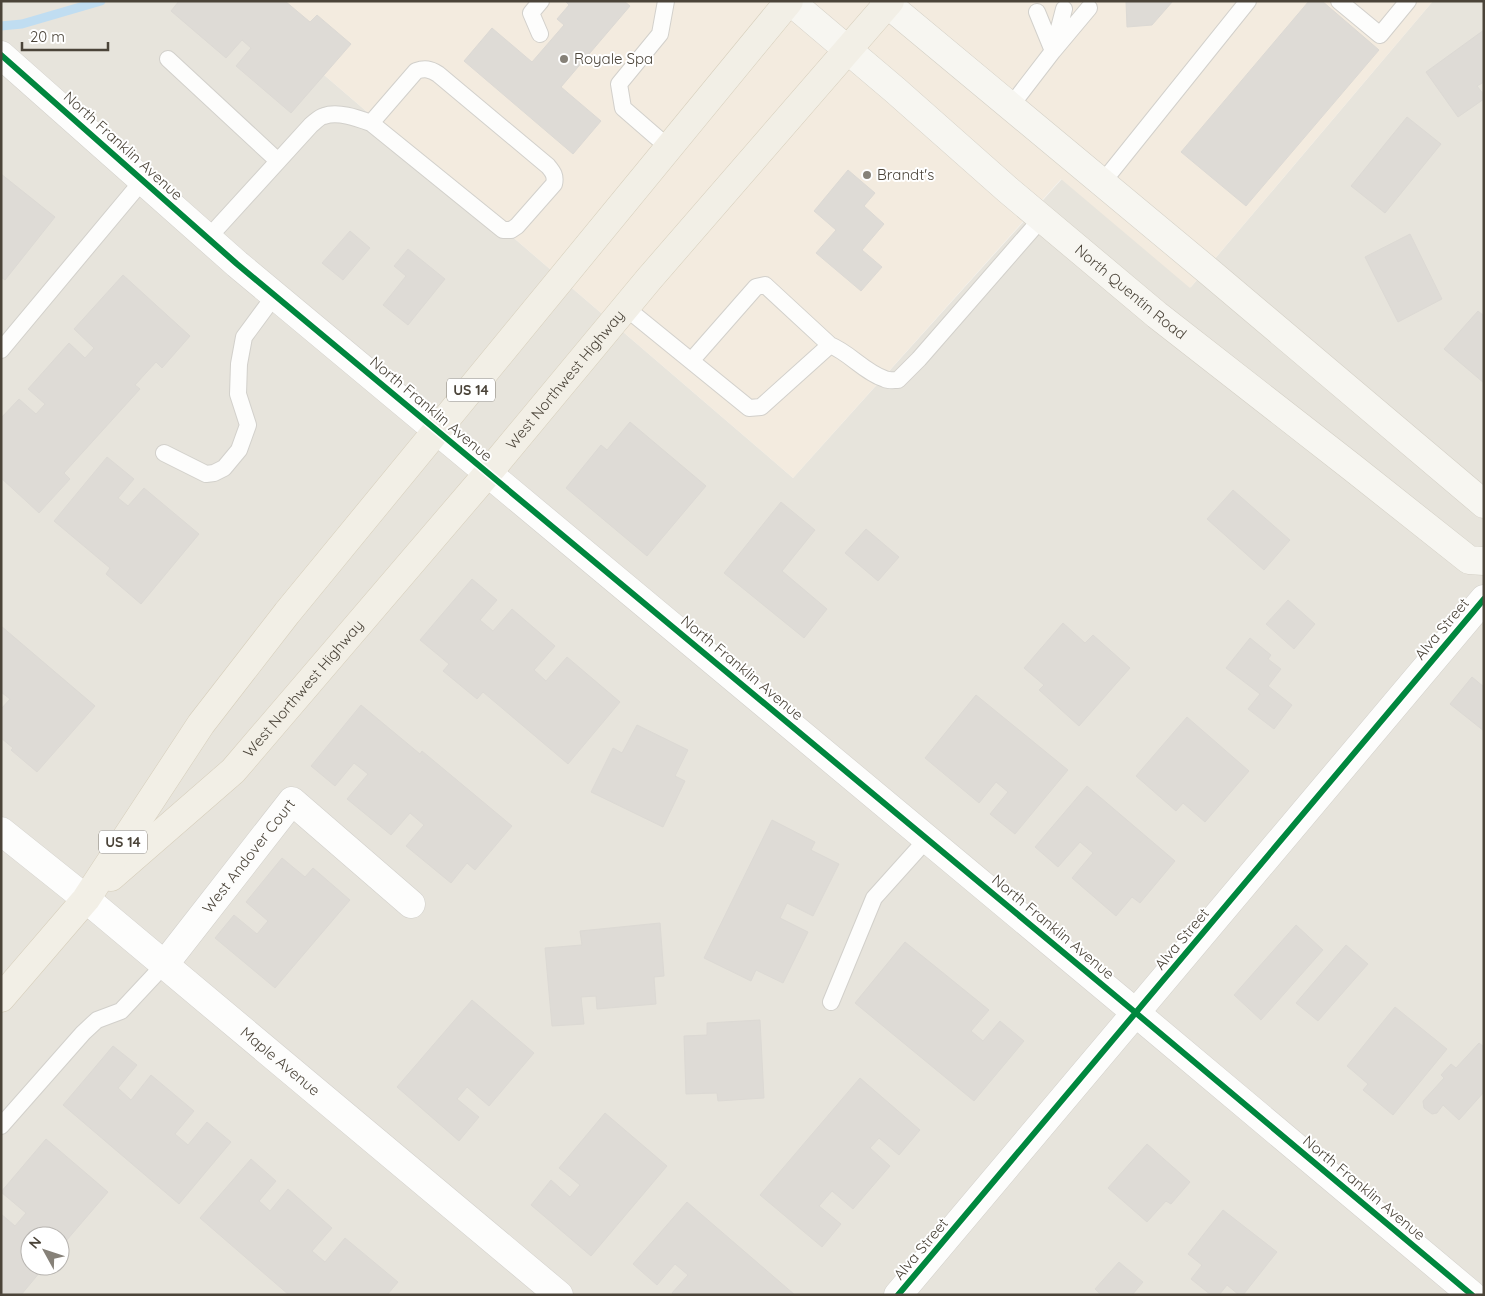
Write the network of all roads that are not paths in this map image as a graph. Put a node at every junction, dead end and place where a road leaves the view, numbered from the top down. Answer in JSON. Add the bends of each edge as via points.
{"nodes":[{"id":1,"x":541,"y":1,"type":"edge"},
{"id":2,"x":666,"y":1,"type":"edge"},
{"id":3,"x":790,"y":1,"type":"edge"},
{"id":4,"x":1248,"y":1,"type":"edge"},
{"id":5,"x":1339,"y":1,"type":"edge"},
{"id":6,"x":1408,"y":1,"type":"edge"},
{"id":7,"x":887,"y":2,"type":"edge"},
{"id":8,"x":1089,"y":8,"type":"dead end"},
{"id":9,"x":1064,"y":9,"type":"dead end"},
{"id":10,"x":1037,"y":12,"type":"dead end"},
{"id":11,"x":540,"y":34,"type":"dead end"},
{"id":12,"x":847,"y":51,"type":"junction"},
{"id":13,"x":1053,"y":51,"type":"junction"},
{"id":14,"x":1,"y":55,"type":"edge"},
{"id":15,"x":168,"y":59,"type":"dead end"},
{"id":16,"x":1010,"y":107,"type":"junction"},
{"id":17,"x":371,"y":123,"type":"junction"},
{"id":18,"x":669,"y":148,"type":"junction"},
{"id":19,"x":278,"y":161,"type":"junction"},
{"id":20,"x":142,"y":180,"type":"junction"},
{"id":21,"x":1102,"y":183,"type":"junction"},
{"id":22,"x":1042,"y":218,"type":"junction"},
{"id":23,"x":208,"y":238,"type":"junction"},
{"id":24,"x":275,"y":296,"type":"junction"},
{"id":25,"x":626,"y":308,"type":"junction"},
{"id":26,"x":830,"y":344,"type":"junction"},
{"id":27,"x":1,"y":350,"type":"edge"},
{"id":28,"x":691,"y":361,"type":"junction"},
{"id":29,"x":437,"y":430,"type":"junction"},
{"id":30,"x":164,"y":454,"type":"dead end"},
{"id":31,"x":488,"y":473,"type":"junction"},
{"id":32,"x":1484,"y":504,"type":"edge"},
{"id":33,"x":1484,"y":561,"type":"edge"},
{"id":34,"x":1484,"y":598,"type":"edge"},
{"id":35,"x":1,"y":831,"type":"edge"},
{"id":36,"x":927,"y":839,"type":"junction"},
{"id":37,"x":86,"y":899,"type":"junction"},
{"id":38,"x":410,"y":904,"type":"dead end"},
{"id":39,"x":164,"y":965,"type":"junction"},
{"id":40,"x":1,"y":998,"type":"edge"},
{"id":41,"x":831,"y":1002,"type":"dead end"},
{"id":42,"x":1136,"y":1012,"type":"junction"},
{"id":43,"x":1,"y":1126,"type":"edge"},
{"id":44,"x":559,"y":1295,"type":"edge"},
{"id":45,"x":898,"y":1295,"type":"edge"},
{"id":46,"x":1472,"y":1295,"type":"edge"}],
"edges":[{"from":1,"to":11,"type":"lane","via":[[531,13]]},
{"from":2,"to":18,"type":"lane","via":[[660,34],[619,84],[623,108]]},
{"from":3,"to":12,"type":"main road","name":"North Quentin Road"},
{"from":3,"to":18,"type":"main road","name":"West Northwest Highway","number":"US 14"},
{"from":4,"to":21,"type":"lane"},
{"from":5,"to":6,"type":"lane","via":[[1380,35]]},
{"from":7,"to":12,"type":"main road","name":"West Northwest Highway","number":"US 14"},
{"from":7,"to":16,"type":"main road"},
{"from":8,"to":13,"type":"lane"},
{"from":9,"to":13,"type":"lane"},
{"from":10,"to":13,"type":"lane"},
{"from":12,"to":22,"type":"main road","name":"North Quentin Road"},
{"from":12,"to":25,"type":"main road","name":"West Northwest Highway","number":"US 14"},
{"from":13,"to":16,"type":"lane"},
{"from":14,"to":20,"type":"street","name":"North Franklin Avenue"},
{"from":15,"to":19,"type":"lane"},
{"from":16,"to":21,"type":"main road"},
{"from":17,"to":17,"type":"lane","via":[[416,70],[431,69],[548,166],[556,178],[517,226],[503,230]]},
{"from":17,"to":19,"type":"lane","via":[[346,116],[322,116]]},
{"from":18,"to":29,"type":"main road","name":"West Northwest Highway","number":"US 14"},
{"from":19,"to":23,"type":"lane"},
{"from":20,"to":23,"type":"street","name":"North Franklin Avenue"},
{"from":20,"to":27,"type":"lane"},
{"from":21,"to":32,"type":"main road"},
{"from":22,"to":26,"type":"lane","via":[[898,380],[886,380],[867,370]]},
{"from":22,"to":33,"type":"main road","name":"North Quentin Road","via":[[1157,314],[1469,560]]},
{"from":23,"to":24,"type":"street","name":"North Franklin Avenue"},
{"from":24,"to":29,"type":"street","name":"North Franklin Avenue"},
{"from":24,"to":30,"type":"lane","via":[[244,337],[238,394],[248,425],[239,450],[224,468],[206,474]]},
{"from":25,"to":28,"type":"lane"},
{"from":25,"to":31,"type":"main road","name":"West Northwest Highway","number":"US 14"},
{"from":26,"to":28,"type":"lane","via":[[761,408],[749,408]]},
{"from":26,"to":28,"type":"lane","via":[[765,285],[756,287]]},
{"from":29,"to":31,"type":"street","name":"North Franklin Avenue"},
{"from":29,"to":37,"type":"main road","name":"West Northwest Highway","number":"US 14","via":[[201,724]]},
{"from":31,"to":36,"type":"street","name":"North Franklin Avenue"},
{"from":31,"to":37,"type":"main road","name":"West Northwest Highway","number":"US 14","via":[[233,771]]},
{"from":34,"to":42,"type":"street","name":"Alva Street"},
{"from":35,"to":37,"type":"street","name":"Maple Avenue"},
{"from":36,"to":41,"type":"lane","via":[[874,898]]},
{"from":36,"to":42,"type":"street","name":"North Franklin Avenue"},
{"from":37,"to":39,"type":"street","name":"Maple Avenue"},
{"from":37,"to":40,"type":"main road","name":"West Northwest Highway","number":"US 14"},
{"from":38,"to":39,"type":"street","name":"West Andover Court","via":[[292,801]]},
{"from":39,"to":43,"type":"lane","via":[[121,1011],[97,1020],[83,1033]]},
{"from":39,"to":44,"type":"street","name":"Maple Avenue"},
{"from":42,"to":45,"type":"street","name":"Alva Street"},
{"from":42,"to":46,"type":"street","name":"North Franklin Avenue"}]}
